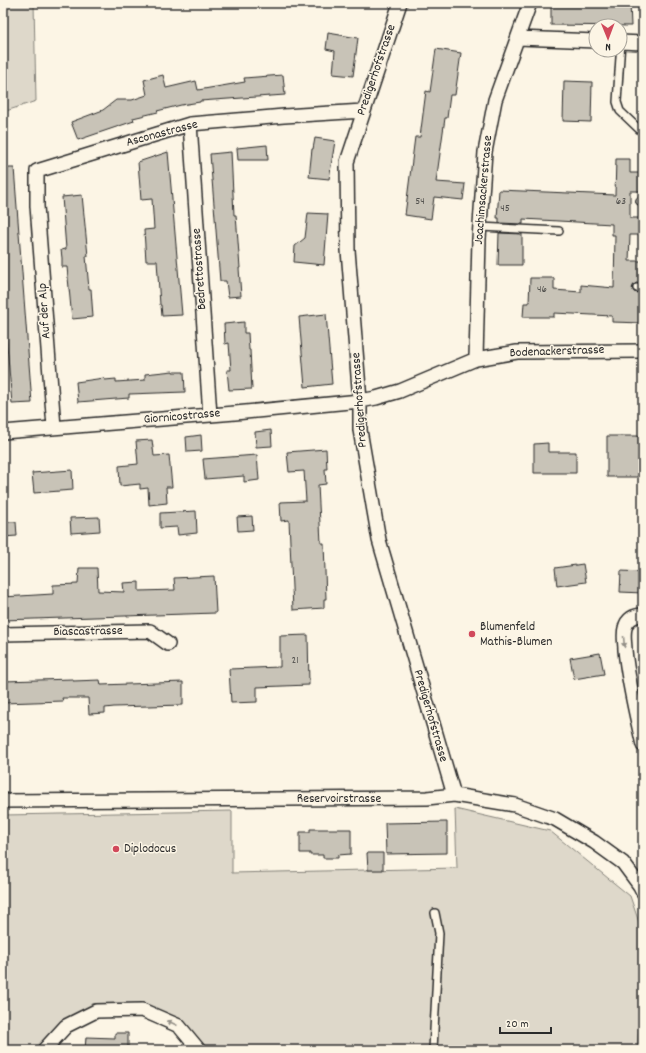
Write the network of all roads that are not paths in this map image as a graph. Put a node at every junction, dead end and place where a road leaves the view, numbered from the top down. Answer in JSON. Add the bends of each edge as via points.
{"nodes":[{"id":1,"x":400,"y":3,"type":"edge"},
{"id":2,"x":530,"y":3,"type":"edge"},
{"id":3,"x":518,"y":38,"type":"junction"},
{"id":4,"x":588,"y":41,"type":"edge"},
{"id":5,"x":628,"y":42,"type":"edge"},
{"id":6,"x":643,"y":43,"type":"edge"},
{"id":7,"x":619,"y":58,"type":"edge"},
{"id":8,"x":363,"y":111,"type":"junction"},
{"id":9,"x":190,"y":124,"type":"junction"},
{"id":10,"x":643,"y":133,"type":"edge"},
{"id":11,"x":38,"y":195,"type":"joint"},
{"id":12,"x":480,"y":227,"type":"junction"},
{"id":13,"x":559,"y":231,"type":"dead end"},
{"id":14,"x":643,"y":351,"type":"edge"},
{"id":15,"x":476,"y":359,"type":"junction"},
{"id":16,"x":360,"y":401,"type":"junction"},
{"id":17,"x":210,"y":415,"type":"junction"},
{"id":18,"x":54,"y":427,"type":"junction"},
{"id":19,"x":3,"y":432,"type":"edge"},
{"id":20,"x":643,"y":614,"type":"edge"},
{"id":21,"x":3,"y":634,"type":"edge"},
{"id":22,"x":168,"y":644,"type":"dead end"},
{"id":23,"x":643,"y":745,"type":"edge"},
{"id":24,"x":454,"y":795,"type":"junction"},
{"id":25,"x":3,"y":801,"type":"edge"},
{"id":26,"x":642,"y":888,"type":"edge"},
{"id":27,"x":435,"y":913,"type":"dead end"},
{"id":28,"x":44,"y":1050,"type":"edge"},
{"id":29,"x":199,"y":1050,"type":"edge"},
{"id":30,"x":433,"y":1050,"type":"edge"}],
"edges":[{"from":1,"to":8,"type":"street","name":"Predigerhofstrasse"},
{"from":2,"to":3,"type":"street","name":"Joachimsackerstrasse"},
{"from":3,"to":4,"type":"street"},
{"from":3,"to":12,"type":"street","name":"Joachimsackerstrasse","via":[[495,100],[485,152]]},
{"from":5,"to":6,"type":"street"},
{"from":7,"to":10,"type":"lane","via":[[617,102],[620,111]]},
{"from":8,"to":9,"type":"street","name":"Asconastrasse"},
{"from":8,"to":16,"type":"street","name":"Predigerhofstrasse","via":[[347,162],[348,250]]},
{"from":9,"to":11,"type":"street","name":"Asconastrasse","via":[[37,171]]},
{"from":9,"to":17,"type":"street","name":"Bedrettostrasse"},
{"from":11,"to":18,"type":"street","name":"Auf der Alp"},
{"from":12,"to":13,"type":"lane"},
{"from":12,"to":15,"type":"street","name":"Joachimsackerstrasse"},
{"from":14,"to":15,"type":"street","name":"Bodenackerstrasse","via":[[517,352]]},
{"from":15,"to":16,"type":"street","name":"Bodenackerstrasse","via":[[400,391]]},
{"from":16,"to":17,"type":"street","name":"Giornicostrasse"},
{"from":16,"to":24,"type":"street","name":"Predigerhofstrasse","via":[[360,430],[379,540]]},
{"from":17,"to":18,"type":"street","name":"Giornicostrasse"},
{"from":18,"to":19,"type":"street","name":"Giornicostrasse"},
{"from":20,"to":23,"type":"street","one_way":true,"via":[[629,620],[624,634],[627,669]]},
{"from":21,"to":22,"type":"street","name":"Biascastrasse","via":[[150,631]]},
{"from":24,"to":25,"type":"street","name":"Reservoirstrasse","via":[[427,798]]},
{"from":24,"to":26,"type":"street","name":"Reservoirstrasse","via":[[515,805],[555,819],[623,863]]},
{"from":27,"to":30,"type":"lane","via":[[439,933]]},
{"from":29,"to":28,"type":"street","one_way":true,"via":[[179,1026],[142,1010],[96,1011],[66,1026]]}]}
